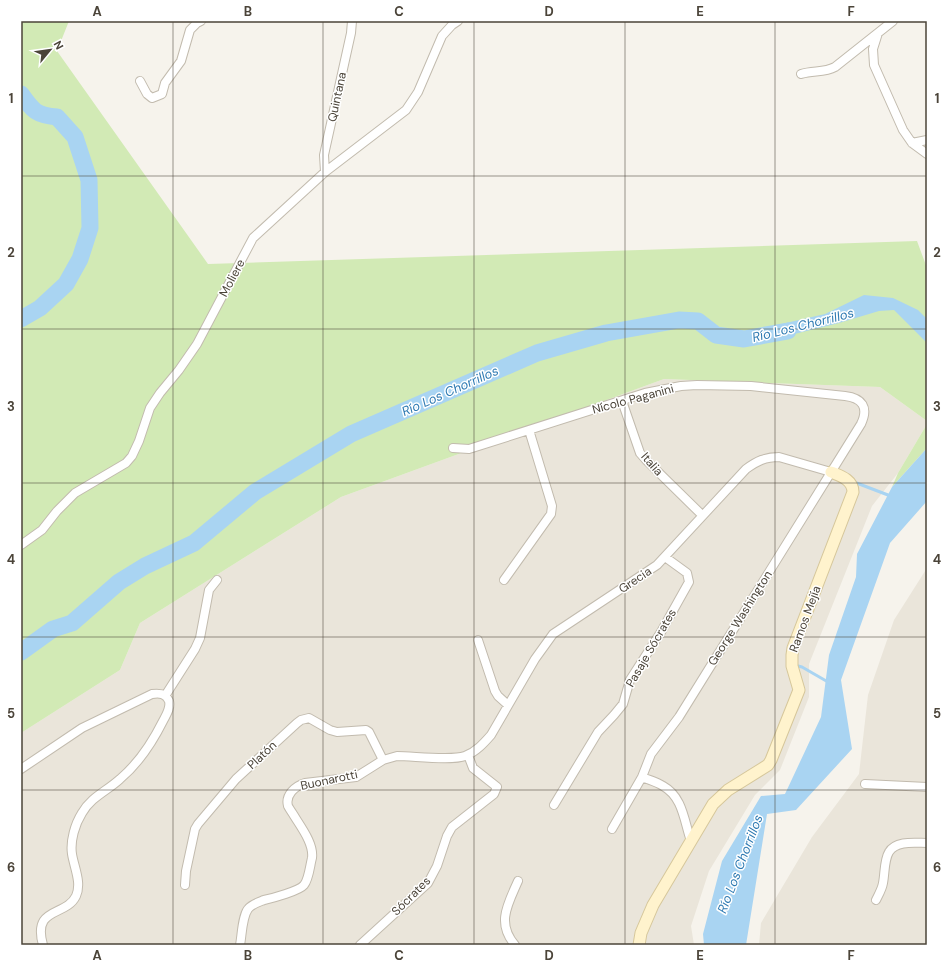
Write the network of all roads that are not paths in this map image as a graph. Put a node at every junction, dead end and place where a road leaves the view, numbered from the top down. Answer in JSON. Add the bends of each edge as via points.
{"nodes":[{"id":1,"x":200,"y":21,"type":"edge"},
{"id":2,"x":352,"y":21,"type":"edge"},
{"id":3,"x":458,"y":21,"type":"edge"},
{"id":4,"x":893,"y":21,"type":"edge"},
{"id":5,"x":878,"y":33,"type":"junction"},
{"id":6,"x":801,"y":74,"type":"dead end"},
{"id":7,"x":140,"y":81,"type":"dead end"},
{"id":8,"x":927,"y":140,"type":"edge"},
{"id":9,"x":912,"y":143,"type":"junction"},
{"id":10,"x":927,"y":154,"type":"edge"},
{"id":11,"x":324,"y":172,"type":"junction"},
{"id":12,"x":622,"y":401,"type":"junction"},
{"id":13,"x":863,"y":406,"type":"joint"},
{"id":14,"x":528,"y":430,"type":"junction"},
{"id":15,"x":453,"y":448,"type":"dead end"},
{"id":16,"x":831,"y":472,"type":"junction"},
{"id":17,"x":702,"y":515,"type":"junction"},
{"id":18,"x":21,"y":545,"type":"edge"},
{"id":19,"x":665,"y":557,"type":"junction"},
{"id":20,"x":217,"y":580,"type":"dead end"},
{"id":21,"x":504,"y":580,"type":"dead end"},
{"id":22,"x":478,"y":640,"type":"dead end"},
{"id":23,"x":165,"y":696,"type":"junction"},
{"id":24,"x":508,"y":705,"type":"junction"},
{"id":25,"x":468,"y":755,"type":"junction"},
{"id":26,"x":383,"y":760,"type":"junction"},
{"id":27,"x":21,"y":768,"type":"edge"},
{"id":28,"x":642,"y":777,"type":"junction"},
{"id":29,"x":865,"y":784,"type":"dead end"},
{"id":30,"x":927,"y":787,"type":"edge"},
{"id":31,"x":554,"y":805,"type":"dead end"},
{"id":32,"x":612,"y":829,"type":"dead end"},
{"id":33,"x":691,"y":841,"type":"junction"},
{"id":34,"x":927,"y":843,"type":"edge"},
{"id":35,"x":518,"y":881,"type":"dead end"},
{"id":36,"x":185,"y":885,"type":"dead end"},
{"id":37,"x":876,"y":900,"type":"dead end"},
{"id":38,"x":43,"y":945,"type":"edge"},
{"id":39,"x":240,"y":945,"type":"edge"},
{"id":40,"x":360,"y":945,"type":"edge"},
{"id":41,"x":515,"y":945,"type":"edge"},
{"id":42,"x":640,"y":945,"type":"edge"}],
"edges":[{"from":1,"to":7,"type":"street","via":[[190,30],[181,62],[165,83],[162,94],[152,98]]},
{"from":2,"to":11,"type":"street","name":"Quintana","via":[[324,155]]},
{"from":3,"to":11,"type":"street","name":"Moliere","via":[[442,36],[418,92],[406,110]]},
{"from":4,"to":5,"type":"street"},
{"from":5,"to":6,"type":"street","via":[[830,70]]},
{"from":5,"to":9,"type":"street","via":[[873,49],[874,65],[903,130]]},
{"from":8,"to":9,"type":"street"},
{"from":9,"to":10,"type":"street"},
{"from":11,"to":18,"type":"street","name":"Moliere","via":[[253,238],[197,344],[150,408],[132,456],[126,463],[75,493],[42,530]]},
{"from":12,"to":13,"type":"street","name":"Nícolo Paganini","via":[[645,393],[681,386],[751,386],[852,397]]},
{"from":12,"to":14,"type":"street","name":"Nícolo Paganini"},
{"from":12,"to":17,"type":"street","name":"Italia","via":[[640,452]]},
{"from":13,"to":16,"type":"street","name":"George Washington","via":[[865,412],[861,424]]},
{"from":14,"to":15,"type":"street","name":"Nícolo Paganini","via":[[468,449]]},
{"from":14,"to":21,"type":"street","via":[[552,506],[551,514]]},
{"from":16,"to":17,"type":"street","name":"Grecia","via":[[779,458],[764,458],[746,469]]},
{"from":16,"to":28,"type":"street","name":"George Washington","via":[[679,717],[651,754]]},
{"from":16,"to":33,"type":"street","name":"Ramos Mejía","via":[[847,479],[853,492],[793,648],[792,665],[798,695],[768,766],[722,795],[713,804]]},
{"from":17,"to":19,"type":"street","name":"Grecia"},
{"from":19,"to":24,"type":"street","name":"Grecia","via":[[648,572],[553,634]]},
{"from":19,"to":31,"type":"street","name":"Pasaje Sócrates","via":[[687,573],[689,582],[630,680],[622,704],[598,732]]},
{"from":20,"to":23,"type":"street","via":[[209,590],[200,638]]},
{"from":22,"to":24,"type":"street","via":[[495,691]]},
{"from":23,"to":27,"type":"street","via":[[159,692],[152,694],[82,728]]},
{"from":23,"to":38,"type":"street","via":[[170,702],[169,710],[141,759],[119,781],[89,803],[81,814],[72,839],[78,890],[75,898],[67,905],[44,919]]},
{"from":24,"to":25,"type":"street","name":"Grecia","via":[[485,742]]},
{"from":25,"to":26,"type":"street","name":"Buonarotti","via":[[455,758],[397,756]]},
{"from":25,"to":40,"type":"street","name":"Sócrates","via":[[473,768],[496,787],[494,794],[452,827],[428,883]]},
{"from":26,"to":36,"type":"street","name":"Platón","via":[[366,730],[338,732],[309,718],[301,720],[236,779],[198,824]]},
{"from":26,"to":39,"type":"street","name":"Buonarotti","via":[[356,777],[299,785],[290,793],[288,806],[311,847],[312,857],[307,880],[298,889],[260,902],[248,909]]},
{"from":28,"to":32,"type":"street","name":"George Washington"},
{"from":28,"to":33,"type":"street","via":[[664,786],[677,799]]},
{"from":29,"to":30,"type":"street"},
{"from":33,"to":42,"type":"street","name":"Ramos Mejía","via":[[653,905],[641,933]]},
{"from":34,"to":37,"type":"street","via":[[906,843],[889,850],[883,883]]},
{"from":35,"to":41,"type":"street","via":[[506,909],[505,920],[506,932]]}]}
